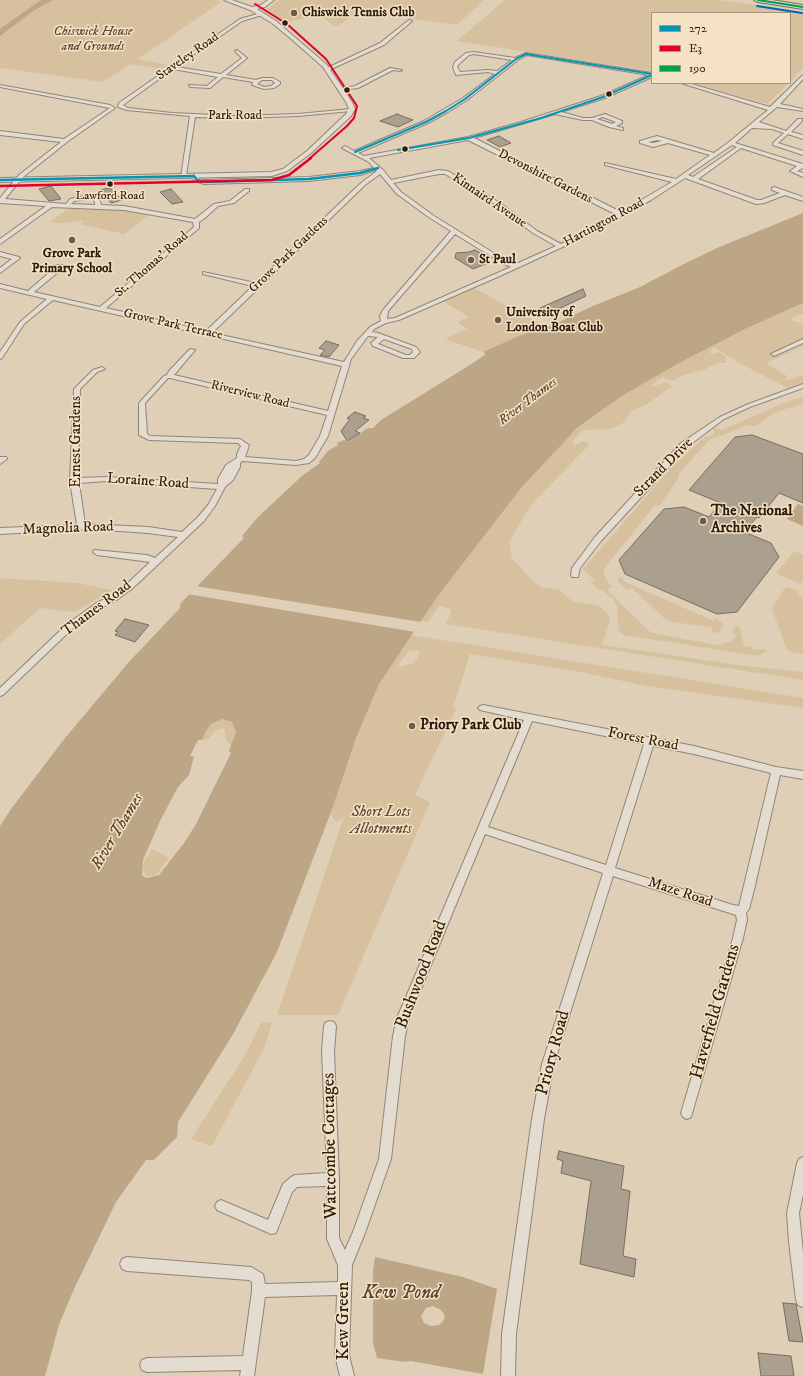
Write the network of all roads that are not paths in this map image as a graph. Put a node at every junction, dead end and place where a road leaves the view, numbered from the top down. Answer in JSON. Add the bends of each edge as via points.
{"nodes":[{"id":1,"x":227,"y":0,"type":"edge"},
{"id":2,"x":271,"y":0,"type":"edge"},
{"id":3,"x":758,"y":0,"type":"edge"},
{"id":4,"x":803,"y":7,"type":"edge"},
{"id":5,"x":252,"y":9,"type":"junction"},
{"id":6,"x":260,"y":14,"type":"junction"},
{"id":7,"x":410,"y":21,"type":"dead end"},
{"id":8,"x":237,"y":51,"type":"dead end"},
{"id":9,"x":516,"y":59,"type":"junction"},
{"id":10,"x":172,"y":68,"type":"junction"},
{"id":11,"x":327,"y":69,"type":"junction"},
{"id":12,"x":400,"y":70,"type":"dead end"},
{"id":13,"x":499,"y":73,"type":"junction"},
{"id":14,"x":651,"y":74,"type":"edge"},
{"id":15,"x":651,"y":74,"type":"edge"},
{"id":16,"x":222,"y":76,"type":"junction"},
{"id":17,"x":803,"y":76,"type":"edge"},
{"id":18,"x":256,"y":81,"type":"dead end"},
{"id":19,"x":800,"y":81,"type":"edge"},
{"id":20,"x":686,"y":84,"type":"edge"},
{"id":21,"x":0,"y":86,"type":"edge"},
{"id":22,"x":191,"y":86,"type":"dead end"},
{"id":23,"x":339,"y":89,"type":"junction"},
{"id":24,"x":776,"y":105,"type":"junction"},
{"id":25,"x":120,"y":106,"type":"joint"},
{"id":26,"x":771,"y":109,"type":"junction"},
{"id":27,"x":803,"y":110,"type":"edge"},
{"id":28,"x":350,"y":112,"type":"junction"},
{"id":29,"x":556,"y":113,"type":"junction"},
{"id":30,"x":193,"y":116,"type":"junction"},
{"id":31,"x":593,"y":119,"type":"junction"},
{"id":32,"x":800,"y":120,"type":"dead end"},
{"id":33,"x":753,"y":124,"type":"junction"},
{"id":34,"x":612,"y":126,"type":"junction"},
{"id":35,"x":621,"y":129,"type":"dead end"},
{"id":36,"x":786,"y":132,"type":"junction"},
{"id":37,"x":0,"y":133,"type":"edge"},
{"id":38,"x":803,"y":137,"type":"edge"},
{"id":39,"x":469,"y":138,"type":"junction"},
{"id":40,"x":65,"y":141,"type":"junction"},
{"id":41,"x":640,"y":141,"type":"dead end"},
{"id":42,"x":731,"y":142,"type":"junction"},
{"id":43,"x":741,"y":146,"type":"junction"},
{"id":44,"x":345,"y":148,"type":"dead end"},
{"id":45,"x":355,"y":152,"type":"junction"},
{"id":46,"x":803,"y":153,"type":"edge"},
{"id":47,"x":715,"y":155,"type":"junction"},
{"id":48,"x":365,"y":157,"type":"junction"},
{"id":49,"x":607,"y":164,"type":"dead end"},
{"id":50,"x":802,"y":166,"type":"edge"},
{"id":51,"x":380,"y":170,"type":"junction"},
{"id":52,"x":360,"y":173,"type":"junction"},
{"id":53,"x":803,"y":175,"type":"edge"},
{"id":54,"x":183,"y":176,"type":"junction"},
{"id":55,"x":194,"y":176,"type":"junction"},
{"id":56,"x":685,"y":176,"type":"junction"},
{"id":57,"x":370,"y":178,"type":"junction"},
{"id":58,"x":694,"y":179,"type":"junction"},
{"id":59,"x":0,"y":180,"type":"edge"},
{"id":60,"x":18,"y":181,"type":"junction"},
{"id":61,"x":677,"y":181,"type":"junction"},
{"id":62,"x":390,"y":182,"type":"junction"},
{"id":63,"x":774,"y":189,"type":"dead end"},
{"id":64,"x":247,"y":190,"type":"dead end"},
{"id":65,"x":785,"y":193,"type":"junction"},
{"id":66,"x":803,"y":199,"type":"edge"},
{"id":67,"x":1,"y":200,"type":"edge"},
{"id":68,"x":51,"y":205,"type":"junction"},
{"id":69,"x":67,"y":206,"type":"junction"},
{"id":70,"x":98,"y":207,"type":"junction"},
{"id":71,"x":622,"y":214,"type":"junction"},
{"id":72,"x":196,"y":221,"type":"junction"},
{"id":73,"x":454,"y":232,"type":"junction"},
{"id":74,"x":0,"y":242,"type":"edge"},
{"id":75,"x":561,"y":246,"type":"junction"},
{"id":76,"x":0,"y":254,"type":"edge"},
{"id":77,"x":515,"y":266,"type":"junction"},
{"id":78,"x":0,"y":271,"type":"edge"},
{"id":79,"x":55,"y":271,"type":"dead end"},
{"id":80,"x":205,"y":273,"type":"dead end"},
{"id":81,"x":257,"y":285,"type":"junction"},
{"id":82,"x":0,"y":286,"type":"edge"},
{"id":83,"x":29,"y":293,"type":"junction"},
{"id":84,"x":51,"y":298,"type":"junction"},
{"id":85,"x":102,"y":308,"type":"junction"},
{"id":86,"x":384,"y":322,"type":"junction"},
{"id":87,"x":208,"y":333,"type":"junction"},
{"id":88,"x":367,"y":334,"type":"junction"},
{"id":89,"x":383,"y":337,"type":"junction"},
{"id":90,"x":803,"y":342,"type":"edge"},
{"id":91,"x":192,"y":350,"type":"dead end"},
{"id":92,"x":774,"y":354,"type":"dead end"},
{"id":93,"x":0,"y":357,"type":"edge"},
{"id":94,"x":346,"y":365,"type":"junction"},
{"id":95,"x":102,"y":369,"type":"dead end"},
{"id":96,"x":170,"y":376,"type":"junction"},
{"id":97,"x":803,"y":386,"type":"edge"},
{"id":98,"x":331,"y":414,"type":"junction"},
{"id":99,"x":239,"y":461,"type":"junction"},
{"id":100,"x":74,"y":481,"type":"junction"},
{"id":101,"x":221,"y":487,"type":"junction"},
{"id":102,"x":80,"y":526,"type":"junction"},
{"id":103,"x":0,"y":531,"type":"edge"},
{"id":104,"x":184,"y":535,"type":"junction"},
{"id":105,"x":97,"y":552,"type":"dead end"},
{"id":106,"x":155,"y":561,"type":"junction"},
{"id":107,"x":575,"y":575,"type":"dead end"},
{"id":108,"x":0,"y":693,"type":"edge"},
{"id":109,"x":483,"y":708,"type":"dead end"},
{"id":110,"x":529,"y":718,"type":"junction"},
{"id":111,"x":650,"y":741,"type":"junction"},
{"id":112,"x":776,"y":771,"type":"junction"},
{"id":113,"x":803,"y":775,"type":"edge"},
{"id":114,"x":482,"y":829,"type":"junction"},
{"id":115,"x":609,"y":870,"type":"junction"},
{"id":116,"x":740,"y":911,"type":"junction"},
{"id":117,"x":330,"y":1026,"type":"dead end"},
{"id":118,"x":687,"y":1112,"type":"dead end"},
{"id":119,"x":803,"y":1163,"type":"edge"},
{"id":120,"x":803,"y":1167,"type":"edge"},
{"id":121,"x":333,"y":1179,"type":"junction"},
{"id":122,"x":221,"y":1206,"type":"dead end"},
{"id":123,"x":127,"y":1264,"type":"dead end"},
{"id":124,"x":345,"y":1265,"type":"junction"},
{"id":125,"x":344,"y":1288,"type":"junction"},
{"id":126,"x":259,"y":1291,"type":"junction"},
{"id":127,"x":803,"y":1300,"type":"edge"},
{"id":128,"x":147,"y":1365,"type":"dead end"},
{"id":129,"x":247,"y":1370,"type":"edge"},
{"id":130,"x":347,"y":1376,"type":"edge"},
{"id":131,"x":508,"y":1376,"type":"edge"}],
"edges":[{"from":1,"to":5,"type":"street"},
{"from":2,"to":5,"type":"street"},
{"from":3,"to":4,"type":"highway"},
{"from":5,"to":6,"type":"street"},
{"from":6,"to":10,"type":"street","name":"Staveley Road","via":[[241,20]]},
{"from":6,"to":11,"type":"street","via":[[291,36]]},
{"from":7,"to":11,"type":"street","via":[[382,44]]},
{"from":8,"to":16,"type":"street","via":[[245,58]]},
{"from":9,"to":13,"type":"street"},
{"from":9,"to":13,"type":"street","via":[[480,53],[470,54],[456,64],[455,70],[458,74],[488,71]]},
{"from":9,"to":14,"type":"street","via":[[526,54]]},
{"from":10,"to":16,"type":"street"},
{"from":10,"to":25,"type":"street","name":"Staveley Road"},
{"from":11,"to":23,"type":"street"},
{"from":12,"to":23,"type":"street","via":[[387,70],[356,87]]},
{"from":13,"to":45,"type":"street","via":[[466,99],[435,117]]},
{"from":15,"to":29,"type":"street","via":[[603,97]]},
{"from":16,"to":18,"type":"street"},
{"from":16,"to":22,"type":"street","via":[[208,87]]},
{"from":17,"to":19,"type":"street","name":"Hartington Road"},
{"from":19,"to":24,"type":"street","name":"Hartington Road"},
{"from":20,"to":26,"type":"street"},
{"from":21,"to":40,"type":"street","via":[[112,107],[112,110]]},
{"from":23,"to":28,"type":"street","via":[[349,102]]},
{"from":24,"to":26,"type":"street","name":"Hartington Road"},
{"from":24,"to":27,"type":"street"},
{"from":25,"to":30,"type":"street","name":"Park Road","via":[[134,110]]},
{"from":26,"to":33,"type":"street","name":"Hartington Road"},
{"from":28,"to":30,"type":"street","name":"Park Road"},
{"from":28,"to":55,"type":"street","via":[[309,152],[282,172]]},
{"from":29,"to":31,"type":"street"},
{"from":29,"to":39,"type":"street"},
{"from":30,"to":54,"type":"street"},
{"from":31,"to":34,"type":"street"},
{"from":31,"to":34,"type":"street","via":[[603,115],[620,122]]},
{"from":32,"to":36,"type":"street"},
{"from":33,"to":36,"type":"street"},
{"from":33,"to":42,"type":"street","name":"Hartington Road"},
{"from":34,"to":35,"type":"street"},
{"from":36,"to":38,"type":"street"},
{"from":36,"to":46,"type":"street","via":[[775,144]]},
{"from":37,"to":40,"type":"street"},
{"from":39,"to":48,"type":"street"},
{"from":39,"to":71,"type":"street","name":"Devonshire Gardens"},
{"from":40,"to":60,"type":"street"},
{"from":41,"to":47,"type":"street","via":[[653,145],[668,141]]},
{"from":42,"to":43,"type":"street"},
{"from":42,"to":47,"type":"street","name":"Hartington Road"},
{"from":43,"to":50,"type":"street"},
{"from":43,"to":58,"type":"street"},
{"from":44,"to":45,"type":"street"},
{"from":45,"to":48,"type":"street"},
{"from":47,"to":56,"type":"street","name":"Hartington Road"},
{"from":48,"to":51,"type":"street"},
{"from":49,"to":61,"type":"street"},
{"from":50,"to":53,"type":"street","via":[[794,171]]},
{"from":51,"to":52,"type":"street"},
{"from":51,"to":57,"type":"street","name":"Grove Park Gardens"},
{"from":51,"to":62,"type":"street"},
{"from":52,"to":55,"type":"street","via":[[209,182],[197,180]]},
{"from":52,"to":57,"type":"street"},
{"from":54,"to":55,"type":"street"},
{"from":54,"to":60,"type":"street"},
{"from":56,"to":58,"type":"street"},
{"from":56,"to":61,"type":"street","name":"Hartington Road"},
{"from":57,"to":81,"type":"street","name":"Grove Park Gardens"},
{"from":58,"to":65,"type":"street","via":[[756,202]]},
{"from":59,"to":60,"type":"street"},
{"from":60,"to":67,"type":"street"},
{"from":61,"to":71,"type":"street","name":"Hartington Road"},
{"from":62,"to":73,"type":"street","via":[[403,196]]},
{"from":62,"to":75,"type":"street","name":"Kinnaird Avenue","via":[[446,172]]},
{"from":63,"to":65,"type":"street"},
{"from":64,"to":72,"type":"street","name":"St. Thomas' Road","via":[[232,202],[216,205]]},
{"from":65,"to":66,"type":"street"},
{"from":67,"to":68,"type":"street","name":"St. Thomas' Road"},
{"from":68,"to":69,"type":"street","name":"St. Thomas' Road"},
{"from":68,"to":74,"type":"street"},
{"from":69,"to":70,"type":"street","name":"St. Thomas' Road"},
{"from":69,"to":70,"type":"street","via":[[72,200],[93,196],[98,202]]},
{"from":70,"to":72,"type":"street","name":"St. Thomas' Road","via":[[124,208]]},
{"from":71,"to":75,"type":"street","name":"Hartington Road"},
{"from":72,"to":85,"type":"street","name":"St. Thomas' Road","via":[[197,227]]},
{"from":73,"to":77,"type":"street"},
{"from":73,"to":86,"type":"street","via":[[385,311]]},
{"from":75,"to":77,"type":"street","name":"Hartington Road"},
{"from":76,"to":78,"type":"street","via":[[17,258]]},
{"from":77,"to":86,"type":"street","name":"Hartington Road"},
{"from":79,"to":83,"type":"street"},
{"from":80,"to":81,"type":"street"},
{"from":81,"to":87,"type":"street","name":"Grove Park Gardens"},
{"from":82,"to":83,"type":"street","name":"Grove Park Terrace"},
{"from":83,"to":84,"type":"street","name":"Grove Park Terrace"},
{"from":84,"to":85,"type":"street","name":"Grove Park Terrace"},
{"from":84,"to":93,"type":"street","via":[[22,323]]},
{"from":85,"to":87,"type":"street","name":"Grove Park Terrace"},
{"from":86,"to":88,"type":"street","name":"Hartington Road","via":[[372,328]]},
{"from":87,"to":94,"type":"street","name":"Grove Park Terrace"},
{"from":88,"to":89,"type":"street"},
{"from":88,"to":94,"type":"street","name":"Hartington Road","via":[[353,351]]},
{"from":89,"to":89,"type":"street","via":[[414,348],[417,352],[412,357],[405,357],[375,345],[374,343]]},
{"from":90,"to":92,"type":"street"},
{"from":91,"to":96,"type":"street"},
{"from":94,"to":98,"type":"street","name":"Hartington Road"},
{"from":95,"to":100,"type":"street","name":"Ernest Gardens","via":[[95,371],[77,389]]},
{"from":96,"to":98,"type":"street","name":"Riverview Road"},
{"from":96,"to":99,"type":"street","via":[[166,377],[142,403],[144,436],[240,441],[245,445]]},
{"from":97,"to":107,"type":"street","name":"Strand Drive","via":[[722,418],[684,445],[598,539],[576,568]]},
{"from":98,"to":99,"type":"street","name":"Hartington Road","via":[[320,443],[306,461]]},
{"from":99,"to":101,"type":"street","name":"Thames Road","via":[[229,467],[222,479]]},
{"from":100,"to":101,"type":"street","name":"Loraine Road","via":[[107,479]]},
{"from":100,"to":102,"type":"street","name":"Ernest Gardens"},
{"from":101,"to":104,"type":"street","name":"Thames Road","via":[[207,513]]},
{"from":102,"to":103,"type":"street","name":"Magnolia Road"},
{"from":102,"to":104,"type":"street","name":"Magnolia Road"},
{"from":104,"to":106,"type":"street","name":"Thames Road"},
{"from":105,"to":106,"type":"street"},
{"from":106,"to":108,"type":"street","name":"Thames Road","via":[[115,597],[69,627]]},
{"from":109,"to":110,"type":"street","name":"Forest Road"},
{"from":110,"to":111,"type":"street","name":"Forest Road"},
{"from":110,"to":114,"type":"street","name":"Bushwood Road"},
{"from":111,"to":112,"type":"street","name":"Forest Road"},
{"from":111,"to":115,"type":"street","name":"Priory Road"},
{"from":112,"to":113,"type":"street","name":"Forest Road"},
{"from":112,"to":116,"type":"street","via":[[749,890],[744,909]]},
{"from":114,"to":115,"type":"street","name":"Maze Road"},
{"from":114,"to":124,"type":"street","name":"Bushwood Road","via":[[403,1018],[384,1159],[362,1226]]},
{"from":115,"to":116,"type":"street","name":"Maze Road"},
{"from":115,"to":131,"type":"street","name":"Priory Road","via":[[543,1087],[509,1334]]},
{"from":116,"to":118,"type":"street","name":"Haverfield Gardens","via":[[742,920],[738,938]]},
{"from":117,"to":121,"type":"street","name":"Wattcombe Cottages","via":[[328,1051]]},
{"from":119,"to":120,"type":"street"},
{"from":120,"to":127,"type":"street","via":[[793,1213]]},
{"from":121,"to":122,"type":"street","via":[[295,1181],[287,1188],[271,1228]]},
{"from":121,"to":124,"type":"street","name":"Wattcombe Cottages","via":[[333,1239]]},
{"from":123,"to":126,"type":"street","via":[[251,1274],[258,1279]]},
{"from":124,"to":125,"type":"street","name":"Kew Green"},
{"from":125,"to":126,"type":"street"},
{"from":125,"to":130,"type":"street","name":"Kew Green","via":[[342,1355]]},
{"from":126,"to":129,"type":"street"},
{"from":128,"to":129,"type":"street"}]}
